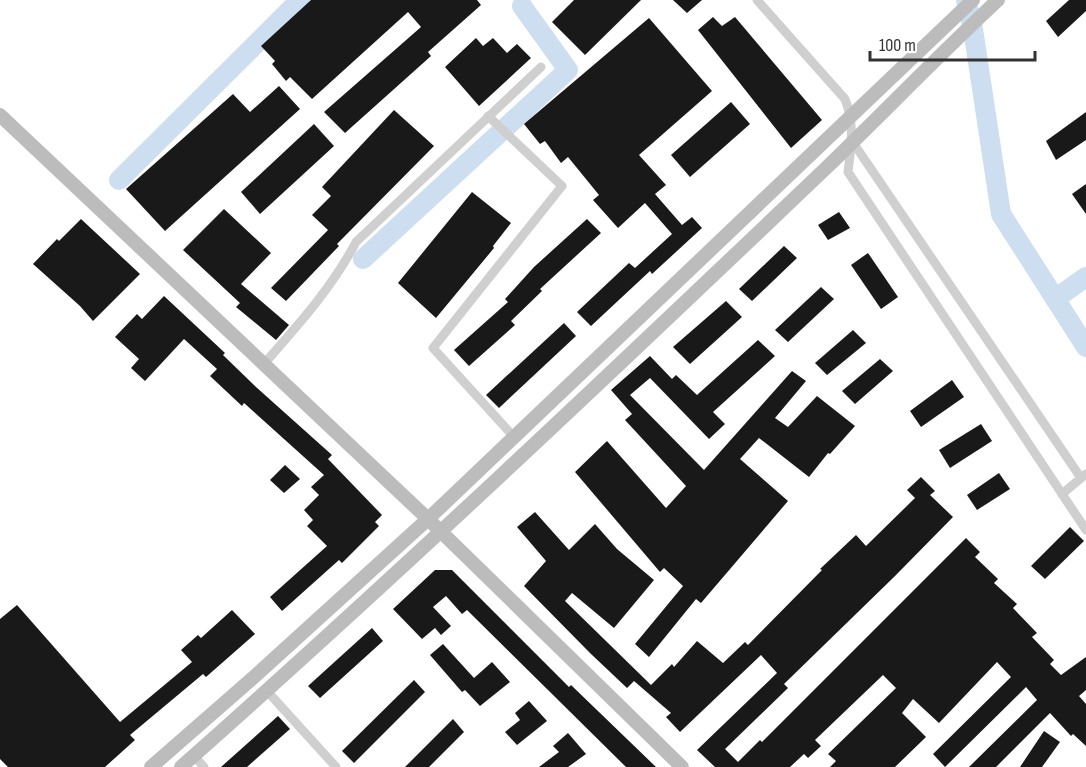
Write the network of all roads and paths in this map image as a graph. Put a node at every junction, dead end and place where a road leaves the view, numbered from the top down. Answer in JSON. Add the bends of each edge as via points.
{"nodes":[{"id":1,"x":757,"y":0,"type":"edge"},
{"id":2,"x":973,"y":0,"type":"edge"},
{"id":3,"x":993,"y":5,"type":"edge"},
{"id":4,"x":541,"y":67,"type":"dead end"},
{"id":5,"x":0,"y":115,"type":"edge"},
{"id":6,"x":488,"y":116,"type":"junction"},
{"id":7,"x":852,"y":116,"type":"junction"},
{"id":8,"x":852,"y":141,"type":"junction"},
{"id":9,"x":263,"y":365,"type":"junction"},
{"id":10,"x":514,"y":437,"type":"junction"},
{"id":11,"x":1083,"y":476,"type":"edge"},
{"id":12,"x":1062,"y":494,"type":"junction"},
{"id":13,"x":428,"y":519,"type":"junction"},
{"id":14,"x":1086,"y":530,"type":"edge"},
{"id":15,"x":440,"y":531,"type":"junction"},
{"id":16,"x":267,"y":691,"type":"junction"},
{"id":17,"x":194,"y":756,"type":"junction"},
{"id":18,"x":151,"y":767,"type":"edge"},
{"id":19,"x":181,"y":767,"type":"edge"},
{"id":20,"x":204,"y":767,"type":"edge"},
{"id":21,"x":336,"y":767,"type":"edge"},
{"id":22,"x":682,"y":767,"type":"edge"}],
"edges":[{"from":1,"to":7,"type":"street","via":[[845,99]]},
{"from":2,"to":7,"type":"main road"},
{"from":3,"to":8,"type":"main road"},
{"from":4,"to":6,"type":"street"},
{"from":5,"to":9,"type":"main road"},
{"from":6,"to":9,"type":"street","via":[[356,242],[344,265],[303,320]]},
{"from":6,"to":10,"type":"street","via":[[562,186],[432,348]]},
{"from":7,"to":8,"type":"street"},
{"from":7,"to":10,"type":"main road"},
{"from":8,"to":11,"type":"street"},
{"from":8,"to":12,"type":"street","via":[[849,172]]},
{"from":8,"to":15,"type":"main road"},
{"from":9,"to":13,"type":"main road"},
{"from":10,"to":13,"type":"main road"},
{"from":11,"to":12,"type":"street"},
{"from":12,"to":14,"type":"street"},
{"from":13,"to":15,"type":"main road"},
{"from":13,"to":18,"type":"main road"},
{"from":15,"to":16,"type":"main road"},
{"from":15,"to":22,"type":"main road"},
{"from":16,"to":17,"type":"main road"},
{"from":16,"to":21,"type":"street"},
{"from":17,"to":19,"type":"main road"},
{"from":17,"to":20,"type":"street"}]}
